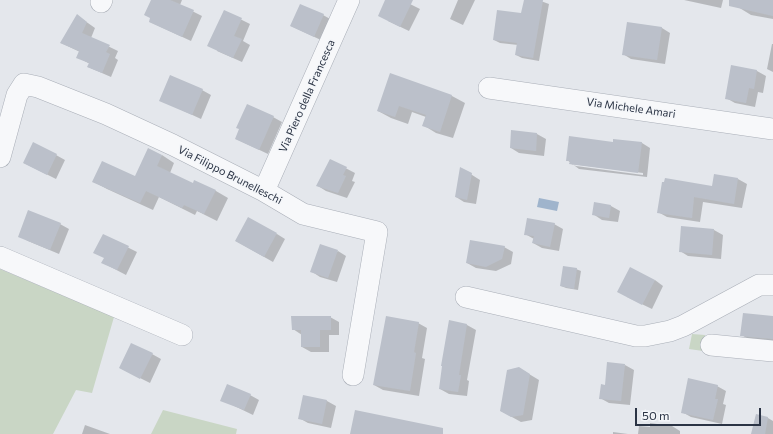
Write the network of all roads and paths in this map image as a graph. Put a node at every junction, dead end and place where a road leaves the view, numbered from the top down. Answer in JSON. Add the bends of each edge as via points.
{"nodes":[{"id":1,"x":349,"y":0,"type":"edge"},
{"id":2,"x":489,"y":88,"type":"dead end"},
{"id":3,"x":773,"y":129,"type":"edge"},
{"id":4,"x":0,"y":157,"type":"edge"},
{"id":5,"x":264,"y":191,"type":"junction"},
{"id":6,"x":0,"y":257,"type":"edge"},
{"id":7,"x":773,"y":285,"type":"edge"},
{"id":8,"x":466,"y":297,"type":"dead end"},
{"id":9,"x":182,"y":335,"type":"dead end"},
{"id":10,"x":711,"y":345,"type":"dead end"},
{"id":11,"x":773,"y":351,"type":"edge"},
{"id":12,"x":353,"y":375,"type":"dead end"}],
"edges":[{"from":1,"to":5,"type":"street","name":"Via Piero della Francesca"},
{"from":2,"to":3,"type":"street","name":"Via Michele Amari"},
{"from":4,"to":5,"type":"street","name":"Via Filippo Brunelleschi","via":[[17,95],[24,84],[106,114]]},
{"from":5,"to":12,"type":"street","name":"Via Filippo Brunelleschi","via":[[303,214],[376,232]]},
{"from":6,"to":9,"type":"street"},
{"from":7,"to":8,"type":"street","via":[[759,285],[683,326],[645,336]]},
{"from":10,"to":11,"type":"street"}]}
